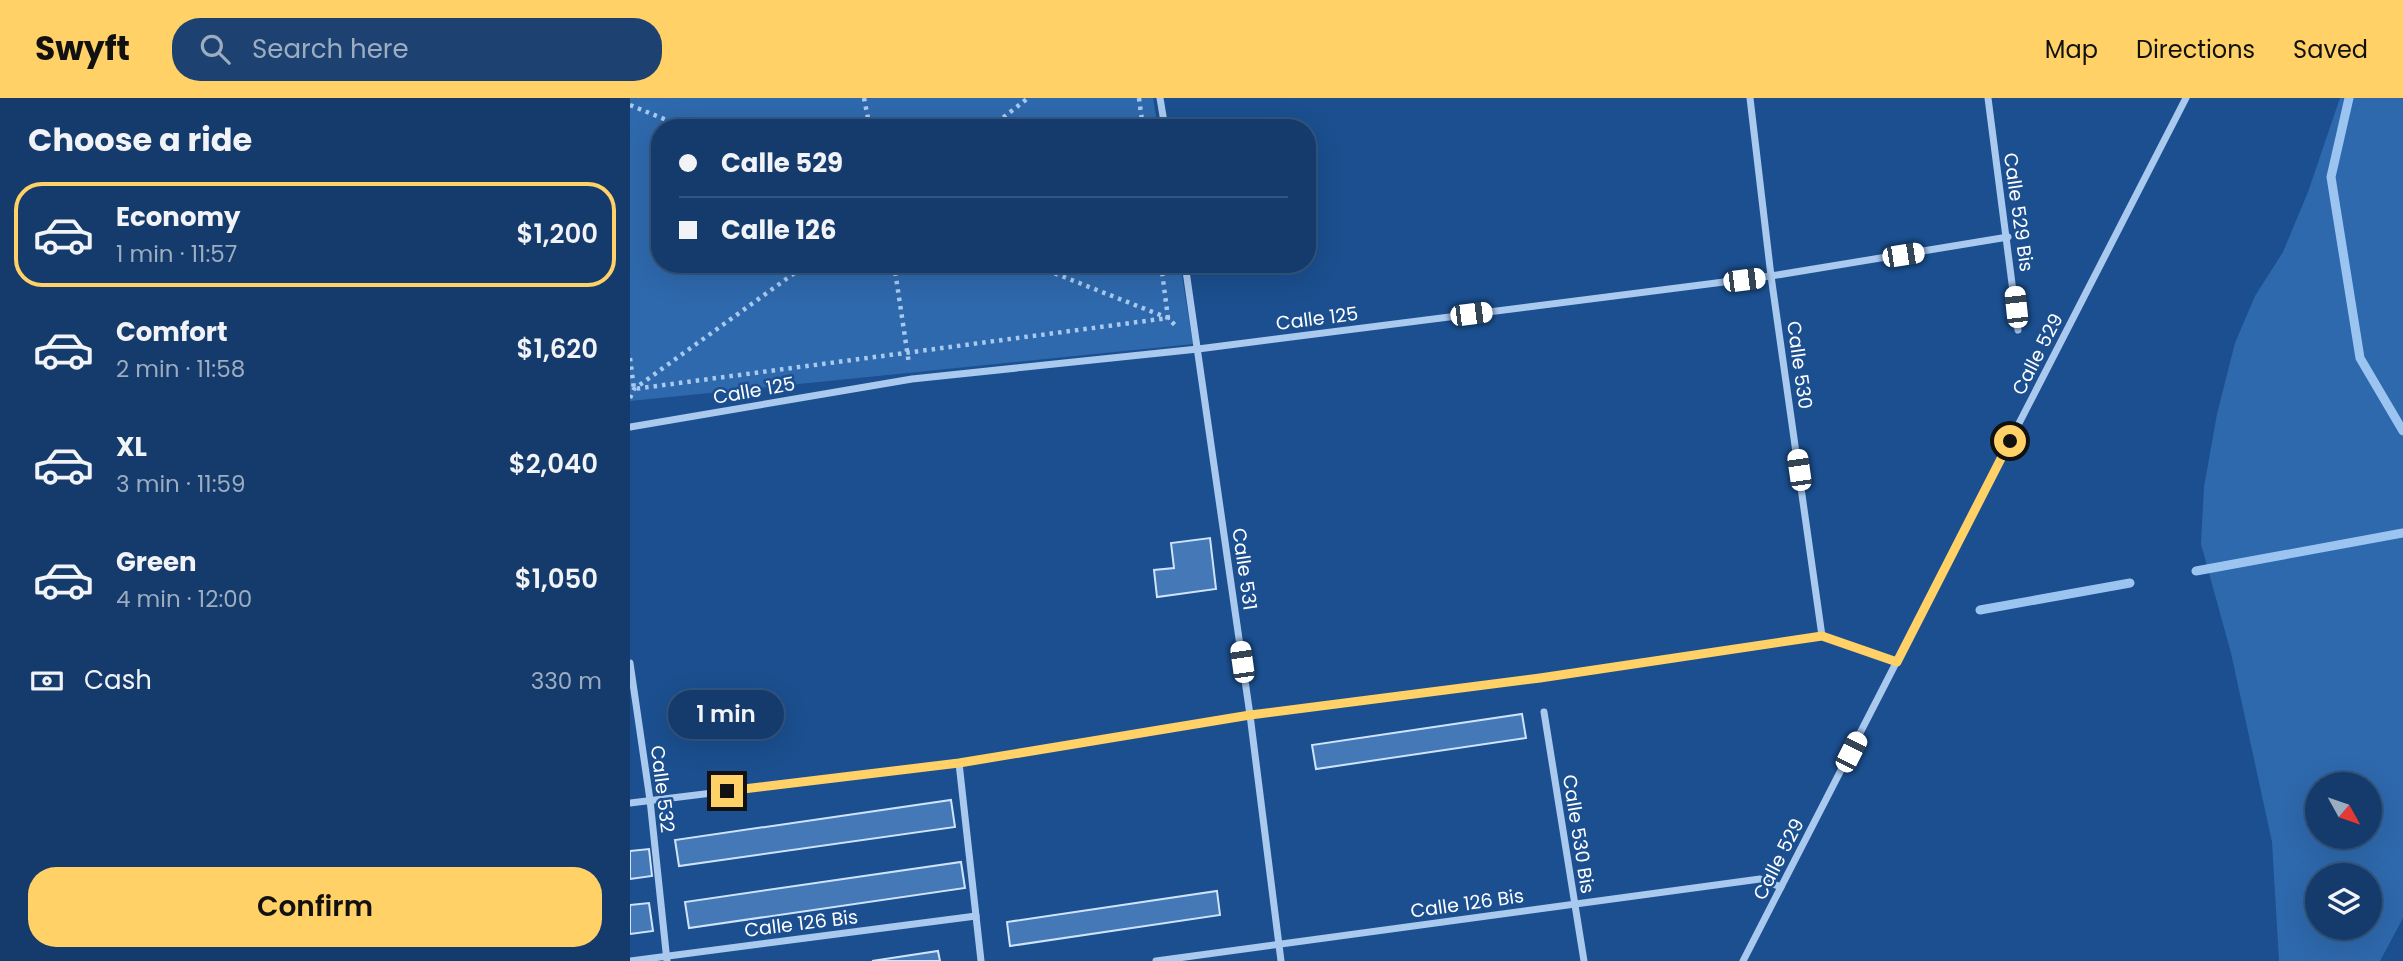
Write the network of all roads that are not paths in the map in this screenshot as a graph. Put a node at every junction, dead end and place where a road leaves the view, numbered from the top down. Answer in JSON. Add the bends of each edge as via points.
{"nodes":[{"id":1,"x":1160,"y":98,"type":"edge"},
{"id":2,"x":1750,"y":98,"type":"edge"},
{"id":3,"x":1988,"y":98,"type":"edge"},
{"id":4,"x":2186,"y":98,"type":"edge"},
{"id":5,"x":1164,"y":119,"type":"edge"},
{"id":6,"x":2008,"y":237,"type":"junction"},
{"id":7,"x":1186,"y":273,"type":"edge"},
{"id":8,"x":1772,"y":276,"type":"junction"},
{"id":9,"x":2018,"y":330,"type":"dead end"},
{"id":10,"x":1198,"y":349,"type":"junction"},
{"id":11,"x":630,"y":427,"type":"edge"},
{"id":12,"x":1822,"y":636,"type":"junction"},
{"id":13,"x":1897,"y":662,"type":"junction"},
{"id":14,"x":630,"y":663,"type":"edge"},
{"id":15,"x":1544,"y":712,"type":"dead end"},
{"id":16,"x":1250,"y":715,"type":"junction"},
{"id":17,"x":959,"y":763,"type":"junction"},
{"id":18,"x":650,"y":800,"type":"junction"},
{"id":19,"x":630,"y":803,"type":"edge"},
{"id":20,"x":1781,"y":887,"type":"junction"},
{"id":21,"x":1574,"y":904,"type":"junction"},
{"id":22,"x":976,"y":916,"type":"junction"},
{"id":23,"x":1279,"y":944,"type":"junction"},
{"id":24,"x":667,"y":958,"type":"edge"},
{"id":25,"x":630,"y":961,"type":"edge"},
{"id":26,"x":981,"y":961,"type":"edge"},
{"id":27,"x":1156,"y":961,"type":"edge"},
{"id":28,"x":1281,"y":961,"type":"edge"},
{"id":29,"x":1584,"y":961,"type":"edge"},
{"id":30,"x":1743,"y":961,"type":"edge"}],
"edges":[{"from":1,"to":5,"type":"street"},
{"from":2,"to":8,"type":"street","name":"Calle 530"},
{"from":3,"to":6,"type":"street","name":"Calle 529 Bis"},
{"from":4,"to":13,"type":"street","name":"Calle 529"},
{"from":6,"to":8,"type":"street","name":"Calle 125"},
{"from":6,"to":9,"type":"street","name":"Calle 529 Bis"},
{"from":7,"to":10,"type":"street","name":"Calle 531"},
{"from":8,"to":10,"type":"street","name":"Calle 125"},
{"from":8,"to":12,"type":"street","name":"Calle 530"},
{"from":10,"to":11,"type":"street","name":"Calle 125","via":[[912,379]]},
{"from":10,"to":16,"type":"street","name":"Calle 531"},
{"from":12,"to":13,"type":"street"},
{"from":12,"to":16,"type":"street"},
{"from":13,"to":20,"type":"street","name":"Calle 529"},
{"from":14,"to":18,"type":"street","name":"Calle 532"},
{"from":15,"to":21,"type":"street","name":"Calle 530 Bis"},
{"from":16,"to":17,"type":"street"},
{"from":16,"to":23,"type":"street","name":"Calle 531"},
{"from":17,"to":18,"type":"street"},
{"from":17,"to":22,"type":"street"},
{"from":18,"to":19,"type":"street"},
{"from":18,"to":24,"type":"street","name":"Calle 532"},
{"from":20,"to":21,"type":"street","name":"Calle 126 Bis","via":[[1760,879]]},
{"from":20,"to":30,"type":"street","name":"Calle 529"},
{"from":21,"to":23,"type":"street","name":"Calle 126 Bis"},
{"from":21,"to":29,"type":"street","name":"Calle 530 Bis"},
{"from":22,"to":24,"type":"street","name":"Calle 126 Bis"},
{"from":22,"to":26,"type":"street"},
{"from":23,"to":27,"type":"street","name":"Calle 126 Bis"},
{"from":23,"to":28,"type":"street","name":"Calle 531"},
{"from":24,"to":25,"type":"street","name":"Calle 126 Bis"}]}
